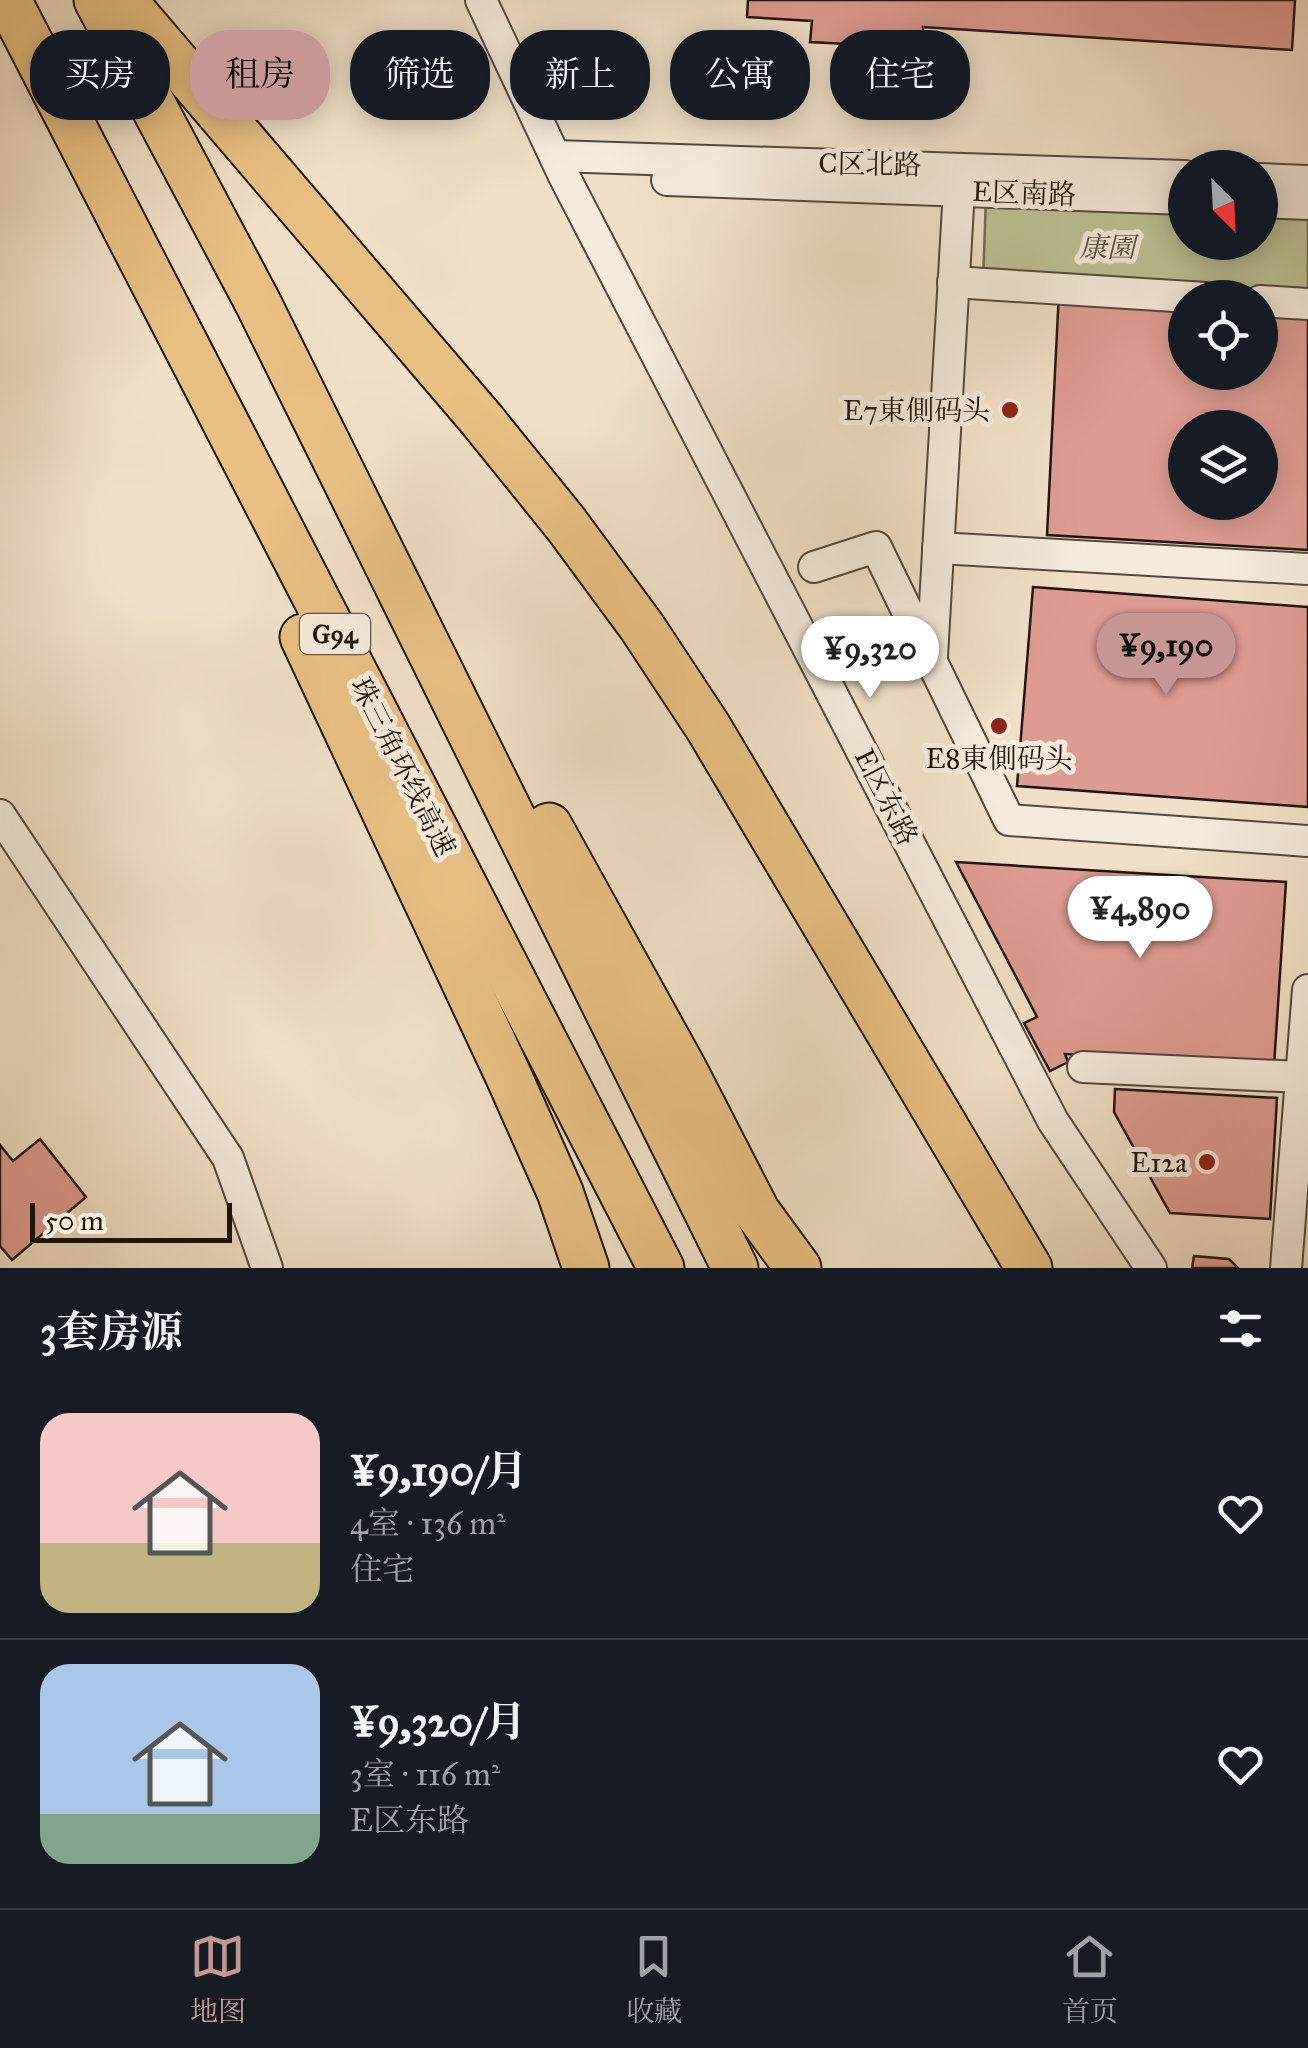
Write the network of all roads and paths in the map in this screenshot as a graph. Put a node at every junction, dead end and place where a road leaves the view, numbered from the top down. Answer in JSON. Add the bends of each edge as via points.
{"nodes":[{"id":1,"x":8,"y":0,"type":"edge"},
{"id":2,"x":97,"y":0,"type":"edge"},
{"id":3,"x":122,"y":0,"type":"edge"},
{"id":4,"x":481,"y":0,"type":"edge"},
{"id":5,"x":559,"y":166,"type":"junction"},
{"id":6,"x":1168,"y":176,"type":"edge"},
{"id":7,"x":960,"y":178,"type":"junction"},
{"id":8,"x":1278,"y":180,"type":"edge"},
{"id":9,"x":1308,"y":181,"type":"edge"},
{"id":10,"x":1168,"y":197,"type":"edge"},
{"id":11,"x":1278,"y":203,"type":"edge"},
{"id":12,"x":1308,"y":204,"type":"edge"},
{"id":13,"x":953,"y":282,"type":"junction"},
{"id":14,"x":1168,"y":296,"type":"edge"},
{"id":15,"x":1278,"y":302,"type":"edge"},
{"id":16,"x":258,"y":303,"type":"junction"},
{"id":17,"x":1308,"y":304,"type":"edge"},
{"id":18,"x":938,"y":548,"type":"junction"},
{"id":19,"x":814,"y":568,"type":"dead end"},
{"id":20,"x":1308,"y":569,"type":"edge"},
{"id":21,"x":932,"y":659,"type":"junction"},
{"id":22,"x":0,"y":814,"type":"edge"},
{"id":23,"x":1308,"y":841,"type":"edge"},
{"id":24,"x":1308,"y":990,"type":"edge"},
{"id":25,"x":1083,"y":1066,"type":"dead end"},
{"id":26,"x":1301,"y":1077,"type":"junction"},
{"id":27,"x":560,"y":1192,"type":"junction"},
{"id":28,"x":1299,"y":1215,"type":"edge"},
{"id":29,"x":267,"y":1268,"type":"edge"},
{"id":30,"x":586,"y":1268,"type":"edge"},
{"id":31,"x":599,"y":1268,"type":"edge"},
{"id":32,"x":661,"y":1268,"type":"edge"},
{"id":33,"x":735,"y":1268,"type":"edge"},
{"id":34,"x":798,"y":1268,"type":"edge"},
{"id":35,"x":1029,"y":1268,"type":"edge"},
{"id":36,"x":1152,"y":1268,"type":"edge"},
{"id":37,"x":1286,"y":1268,"type":"edge"}],
"edges":[{"from":1,"to":27,"type":"highway"},
{"from":1,"to":32,"type":"highway","name":"珠三角环线高速","number":"G94"},
{"from":2,"to":16,"type":"highway","number":"G94"},
{"from":3,"to":35,"type":"highway","via":[[482,420],[642,627]]},
{"from":4,"to":5,"type":"street","name":"E区东路"},
{"from":5,"to":7,"type":"street","name":"C区北路"},
{"from":5,"to":36,"type":"street","name":"E区东路","via":[[1053,1121]]},
{"from":6,"to":7,"type":"street","name":"C区北路"},
{"from":7,"to":10,"type":"street","name":"E区南路"},
{"from":7,"to":13,"type":"street"},
{"from":8,"to":9,"type":"street"},
{"from":11,"to":12,"type":"street"},
{"from":13,"to":14,"type":"street"},
{"from":13,"to":18,"type":"street"},
{"from":15,"to":17,"type":"street"},
{"from":16,"to":33,"type":"highway","number":"G94"},
{"from":16,"to":34,"type":"highway","via":[[757,1212]]},
{"from":18,"to":20,"type":"street"},
{"from":18,"to":21,"type":"street"},
{"from":19,"to":21,"type":"street","via":[[876,547]]},
{"from":21,"to":23,"type":"street","via":[[1009,820]]},
{"from":22,"to":29,"type":"street","via":[[228,1158]]},
{"from":24,"to":26,"type":"street"},
{"from":25,"to":26,"type":"street"},
{"from":26,"to":28,"type":"street"},
{"from":27,"to":30,"type":"highway"},
{"from":27,"to":31,"type":"highway"},
{"from":28,"to":37,"type":"street"}]}
